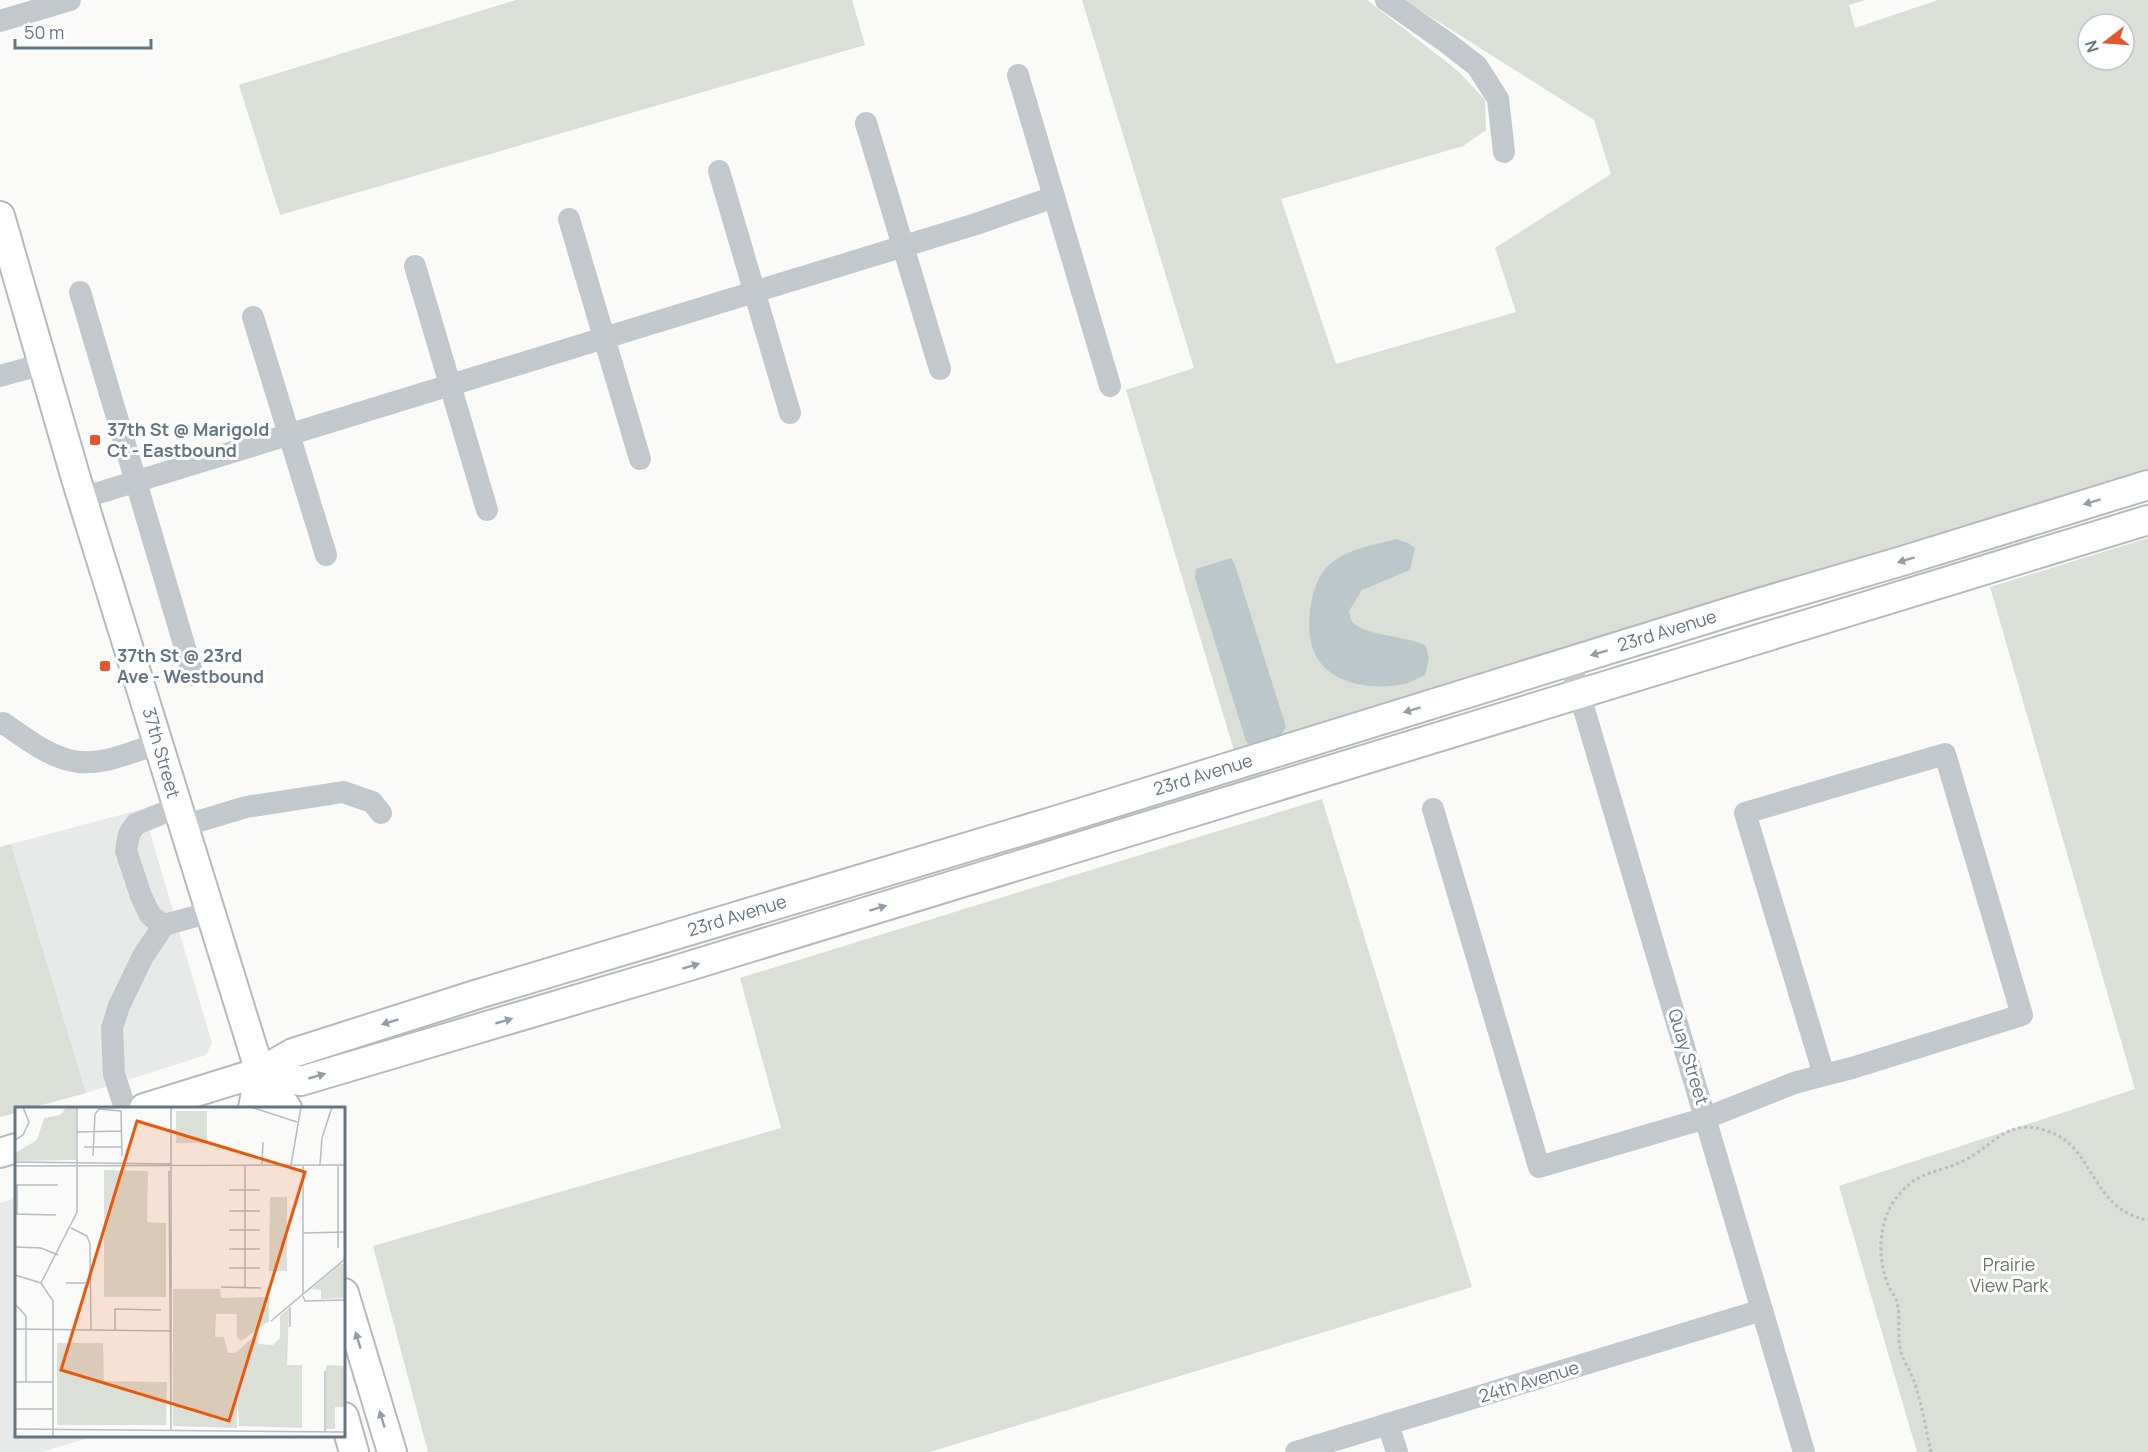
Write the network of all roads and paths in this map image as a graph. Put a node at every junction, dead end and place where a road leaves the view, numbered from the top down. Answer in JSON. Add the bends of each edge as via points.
{"nodes":[{"id":1,"x":70,"y":0,"type":"edge"},
{"id":2,"x":1386,"y":0,"type":"edge"},
{"id":3,"x":0,"y":21,"type":"edge"},
{"id":4,"x":1018,"y":75,"type":"dead end"},
{"id":5,"x":866,"y":123,"type":"dead end"},
{"id":6,"x":1504,"y":152,"type":"dead end"},
{"id":7,"x":718,"y":171,"type":"dead end"},
{"id":8,"x":1054,"y":197,"type":"junction"},
{"id":9,"x":0,"y":216,"type":"edge"},
{"id":10,"x":569,"y":219,"type":"dead end"},
{"id":11,"x":903,"y":245,"type":"junction"},
{"id":12,"x":415,"y":266,"type":"dead end"},
{"id":13,"x":754,"y":291,"type":"junction"},
{"id":14,"x":80,"y":292,"type":"dead end"},
{"id":15,"x":253,"y":317,"type":"dead end"},
{"id":16,"x":604,"y":339,"type":"junction"},
{"id":17,"x":43,"y":364,"type":"junction"},
{"id":18,"x":940,"y":369,"type":"dead end"},
{"id":19,"x":0,"y":376,"type":"edge"},
{"id":20,"x":450,"y":385,"type":"junction"},
{"id":21,"x":1110,"y":386,"type":"dead end"},
{"id":22,"x":789,"y":413,"type":"dead end"},
{"id":23,"x":290,"y":434,"type":"junction"},
{"id":24,"x":640,"y":459,"type":"dead end"},
{"id":25,"x":136,"y":481,"type":"junction"},
{"id":26,"x":2148,"y":485,"type":"edge"},
{"id":27,"x":82,"y":498,"type":"junction"},
{"id":28,"x":487,"y":510,"type":"dead end"},
{"id":29,"x":2148,"y":520,"type":"edge"},
{"id":30,"x":326,"y":555,"type":"dead end"},
{"id":31,"x":1570,"y":662,"type":"junction"},
{"id":32,"x":193,"y":675,"type":"dead end"},
{"id":33,"x":1579,"y":692,"type":"junction"},
{"id":34,"x":0,"y":724,"type":"edge"},
{"id":35,"x":160,"y":743,"type":"junction"},
{"id":36,"x":1433,"y":809,"type":"dead end"},
{"id":37,"x":381,"y":813,"type":"dead end"},
{"id":38,"x":180,"y":817,"type":"junction"},
{"id":39,"x":211,"y":912,"type":"junction"},
{"id":40,"x":164,"y":926,"type":"junction"},
{"id":41,"x":260,"y":1072,"type":"junction"},
{"id":42,"x":1824,"y":1075,"type":"junction"},
{"id":43,"x":125,"y":1107,"type":"edge"},
{"id":44,"x":147,"y":1107,"type":"edge"},
{"id":45,"x":253,"y":1107,"type":"edge"},
{"id":46,"x":286,"y":1107,"type":"edge"},
{"id":47,"x":1706,"y":1118,"type":"junction"},
{"id":48,"x":15,"y":1148,"type":"edge"},
{"id":49,"x":0,"y":1153,"type":"edge"},
{"id":50,"x":2148,"y":1220,"type":"edge"},
{"id":51,"x":345,"y":1296,"type":"edge"},
{"id":52,"x":1762,"y":1310,"type":"junction"},
{"id":53,"x":345,"y":1420,"type":"edge"},
{"id":54,"x":1388,"y":1424,"type":"junction"},
{"id":55,"x":354,"y":1452,"type":"edge"},
{"id":56,"x":392,"y":1452,"type":"edge"},
{"id":57,"x":1296,"y":1452,"type":"edge"},
{"id":58,"x":1397,"y":1452,"type":"edge"},
{"id":59,"x":1804,"y":1452,"type":"edge"},
{"id":60,"x":1931,"y":1452,"type":"edge"}],
"edges":[{"from":1,"to":3,"type":"street"},
{"from":2,"to":6,"type":"street","via":[[1477,66],[1498,99]]},
{"from":4,"to":8,"type":"street"},
{"from":5,"to":11,"type":"street"},
{"from":7,"to":13,"type":"street"},
{"from":8,"to":11,"type":"street"},
{"from":8,"to":21,"type":"street"},
{"from":9,"to":17,"type":"main road","name":"37th Street"},
{"from":10,"to":16,"type":"street"},
{"from":11,"to":13,"type":"street"},
{"from":11,"to":18,"type":"street"},
{"from":12,"to":20,"type":"street"},
{"from":13,"to":16,"type":"street"},
{"from":13,"to":22,"type":"street"},
{"from":14,"to":25,"type":"street"},
{"from":15,"to":23,"type":"street"},
{"from":16,"to":20,"type":"street"},
{"from":16,"to":24,"type":"street"},
{"from":17,"to":19,"type":"street"},
{"from":17,"to":27,"type":"main road","name":"37th Street"},
{"from":20,"to":23,"type":"street"},
{"from":20,"to":28,"type":"street"},
{"from":23,"to":25,"type":"street"},
{"from":23,"to":30,"type":"street"},
{"from":25,"to":27,"type":"street"},
{"from":25,"to":32,"type":"street"},
{"from":26,"to":31,"type":"main road","name":"23rd Avenue","one_way":true},
{"from":27,"to":35,"type":"main road","name":"37th Street"},
{"from":29,"to":33,"type":"main road","name":"23rd Avenue"},
{"from":31,"to":33,"type":"street","name":"Quay Street"},
{"from":31,"to":41,"type":"main road","name":"23rd Avenue","one_way":true,"via":[[446,1005],[293,1053]]},
{"from":41,"to":33,"type":"main road","name":"23rd Avenue","one_way":true,"via":[[302,1080],[676,970]]},
{"from":33,"to":47,"type":"street","name":"Quay Street"},
{"from":34,"to":35,"type":"street","via":[[50,753],[73,761],[96,762]]},
{"from":35,"to":38,"type":"main road","name":"37th Street"},
{"from":36,"to":47,"type":"street","via":[[1539,1167]]},
{"from":37,"to":38,"type":"street","via":[[372,802],[343,792]]},
{"from":38,"to":39,"type":"main road","name":"37th Street"},
{"from":38,"to":40,"type":"street","via":[[136,824],[129,834],[126,851],[150,915]]},
{"from":39,"to":40,"type":"street"},
{"from":39,"to":41,"type":"main road","name":"37th Street"},
{"from":40,"to":43,"type":"street","via":[[143,956],[112,1028],[114,1074]]},
{"from":41,"to":44,"type":"main road","name":"23rd Avenue"},
{"from":41,"to":45,"type":"main road","name":"37th Street"},
{"from":41,"to":46,"type":"main road","name":"37th Street"},
{"from":42,"to":42,"type":"street","via":[[1745,813],[1945,754],[2022,1015]]},
{"from":42,"to":47,"type":"street"},
{"from":47,"to":52,"type":"street","name":"Quay Street"},
{"from":48,"to":49,"type":"main road"},
{"from":50,"to":60,"type":"path","via":[[2115,1206],[2062,1136],[2031,1127],[1999,1135],[1974,1155],[1919,1176],[1902,1191],[1883,1226],[1880,1246],[1887,1282],[1896,1301],[1900,1347],[1915,1385]]},
{"from":56,"to":51,"type":"main road","one_way":true},
{"from":52,"to":54,"type":"street","name":"24th Avenue"},
{"from":52,"to":59,"type":"street","name":"Quay Street"},
{"from":53,"to":55,"type":"main road"},
{"from":54,"to":57,"type":"street","name":"24th Avenue"},
{"from":54,"to":58,"type":"street"}]}
